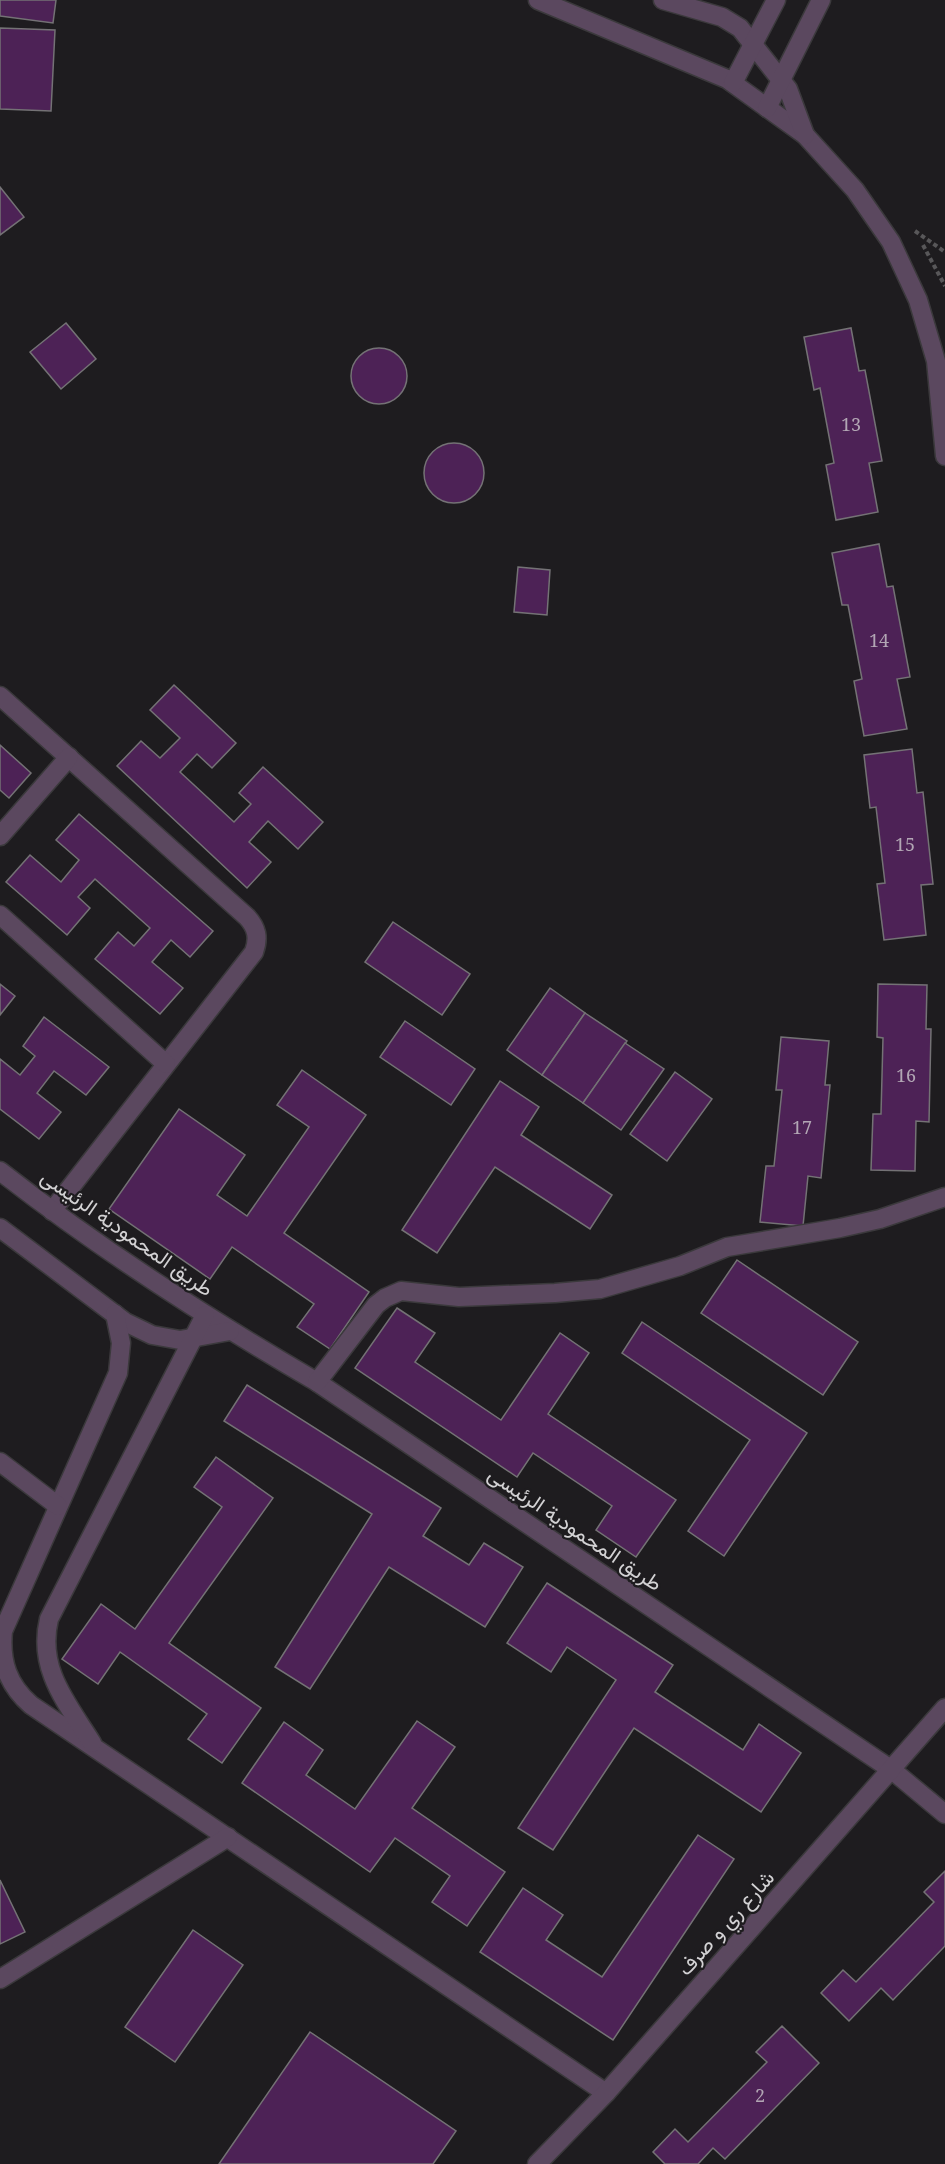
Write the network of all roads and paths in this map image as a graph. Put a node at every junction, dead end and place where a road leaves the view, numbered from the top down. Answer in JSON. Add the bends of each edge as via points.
{"nodes":[{"id":1,"x":538,"y":0,"type":"edge"},
{"id":2,"x":663,"y":0,"type":"edge"},
{"id":3,"x":776,"y":0,"type":"edge"},
{"id":4,"x":821,"y":0,"type":"edge"},
{"id":5,"x":753,"y":44,"type":"junction"},
{"id":6,"x":781,"y":80,"type":"junction"},
{"id":7,"x":733,"y":83,"type":"junction"},
{"id":8,"x":767,"y":108,"type":"junction"},
{"id":9,"x":805,"y":135,"type":"junction"},
{"id":10,"x":945,"y":252,"type":"edge"},
{"id":11,"x":945,"y":286,"type":"edge"},
{"id":12,"x":945,"y":456,"type":"edge"},
{"id":13,"x":0,"y":696,"type":"edge"},
{"id":14,"x":69,"y":757,"type":"junction"},
{"id":15,"x":0,"y":836,"type":"edge"},
{"id":16,"x":0,"y":915,"type":"edge"},
{"id":17,"x":166,"y":1064,"type":"junction"},
{"id":18,"x":0,"y":1171,"type":"edge"},
{"id":19,"x":945,"y":1197,"type":"edge"},
{"id":20,"x":52,"y":1211,"type":"junction"},
{"id":21,"x":0,"y":1228,"type":"edge"},
{"id":22,"x":115,"y":1314,"type":"junction"},
{"id":23,"x":205,"y":1315,"type":"junction"},
{"id":24,"x":230,"y":1331,"type":"junction"},
{"id":25,"x":194,"y":1338,"type":"junction"},
{"id":26,"x":317,"y":1382,"type":"junction"},
{"id":27,"x":0,"y":1462,"type":"edge"},
{"id":28,"x":58,"y":1506,"type":"junction"},
{"id":29,"x":6,"y":1688,"type":"edge"},
{"id":30,"x":945,"y":1708,"type":"edge"},
{"id":31,"x":95,"y":1747,"type":"junction"},
{"id":32,"x":892,"y":1770,"type":"junction"},
{"id":33,"x":945,"y":1814,"type":"edge"},
{"id":34,"x":228,"y":1838,"type":"junction"},
{"id":35,"x":0,"y":1979,"type":"edge"},
{"id":36,"x":606,"y":2093,"type":"junction"},
{"id":37,"x":537,"y":2164,"type":"edge"}],
"edges":[{"from":1,"to":7,"type":"street"},
{"from":2,"to":5,"type":"street","via":[[722,17],[740,28]]},
{"from":3,"to":5,"type":"street"},
{"from":4,"to":6,"type":"street"},
{"from":5,"to":6,"type":"street"},
{"from":5,"to":7,"type":"street"},
{"from":6,"to":8,"type":"street"},
{"from":6,"to":9,"type":"street"},
{"from":7,"to":8,"type":"street"},
{"from":8,"to":9,"type":"street"},
{"from":9,"to":12,"type":"street","via":[[855,190],[891,243],[918,300],[936,360]]},
{"from":10,"to":11,"type":"path","via":[[915,231]]},
{"from":13,"to":14,"type":"street"},
{"from":14,"to":15,"type":"street"},
{"from":14,"to":17,"type":"street","via":[[247,917],[256,933],[254,952]]},
{"from":16,"to":17,"type":"street"},
{"from":17,"to":20,"type":"street"},
{"from":18,"to":20,"type":"street","name":"طريق المحمودية الرئيسى"},
{"from":19,"to":26,"type":"street","via":[[850,1226],[727,1247],[681,1266],[600,1289],[459,1297],[401,1290],[376,1305]]},
{"from":20,"to":23,"type":"street","name":"طريق المحمودية الرئيسى"},
{"from":21,"to":22,"type":"street"},
{"from":22,"to":25,"type":"street","via":[[152,1335]]},
{"from":22,"to":28,"type":"street","via":[[121,1343],[118,1372]]},
{"from":23,"to":24,"type":"street","name":"طريق المحمودية الرئيسى"},
{"from":23,"to":25,"type":"street"},
{"from":24,"to":25,"type":"street"},
{"from":24,"to":26,"type":"street","name":"طريق المحمودية الرئيسى"},
{"from":25,"to":31,"type":"street","via":[[49,1619],[45,1647],[51,1674]]},
{"from":26,"to":32,"type":"street","name":"طريق المحمودية الرئيسى"},
{"from":27,"to":28,"type":"street"},
{"from":28,"to":29,"type":"street","via":[[3,1631]]},
{"from":29,"to":31,"type":"street"},
{"from":30,"to":32,"type":"street","name":"شارع ري و صرف"},
{"from":31,"to":34,"type":"street"},
{"from":32,"to":33,"type":"street","name":"طريق المحمودية الرئيسى"},
{"from":32,"to":36,"type":"street","name":"شارع ري و صرف"},
{"from":34,"to":35,"type":"street"},
{"from":34,"to":36,"type":"street"},
{"from":36,"to":37,"type":"street","name":"شارع ري و صرف"}]}
